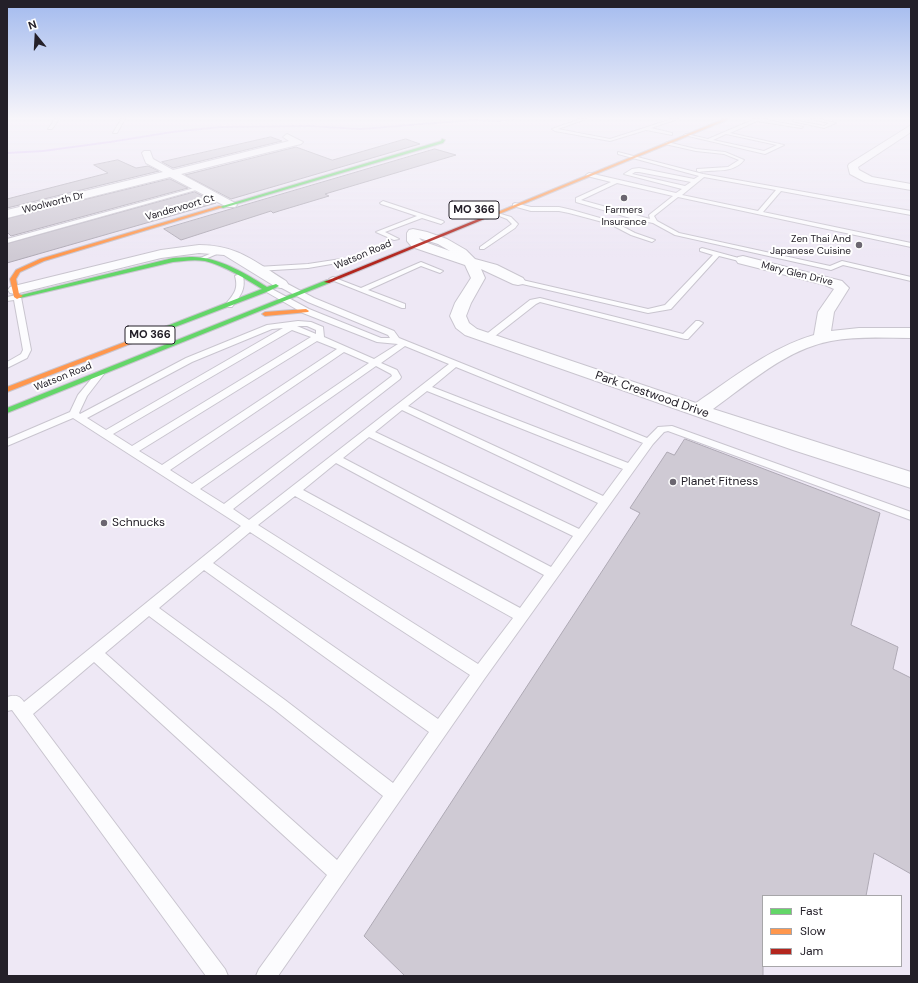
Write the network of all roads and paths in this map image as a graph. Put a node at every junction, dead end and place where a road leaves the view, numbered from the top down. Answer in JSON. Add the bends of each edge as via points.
{"nodes":[{"id":1,"x":156,"y":165,"type":"edge"},
{"id":2,"x":206,"y":165,"type":"edge"},
{"id":3,"x":364,"y":165,"type":"edge"},
{"id":4,"x":590,"y":165,"type":"edge"},
{"id":5,"x":614,"y":165,"type":"edge"},
{"id":6,"x":664,"y":165,"type":"edge"},
{"id":7,"x":737,"y":165,"type":"edge"},
{"id":8,"x":855,"y":165,"type":"edge"},
{"id":9,"x":582,"y":168,"type":"dead end"},
{"id":10,"x":171,"y":173,"type":"junction"},
{"id":11,"x":695,"y":173,"type":"junction"},
{"id":12,"x":589,"y":175,"type":"junction"},
{"id":13,"x":702,"y":175,"type":"junction"},
{"id":14,"x":695,"y":181,"type":"junction"},
{"id":15,"x":617,"y":182,"type":"junction"},
{"id":16,"x":911,"y":187,"type":"edge"},
{"id":17,"x":200,"y":188,"type":"junction"},
{"id":18,"x":686,"y":188,"type":"junction"},
{"id":19,"x":780,"y":189,"type":"junction"},
{"id":20,"x":676,"y":195,"type":"junction"},
{"id":21,"x":383,"y":203,"type":"dead end"},
{"id":22,"x":231,"y":204,"type":"junction"},
{"id":23,"x":515,"y":205,"type":"junction"},
{"id":24,"x":496,"y":213,"type":"junction"},
{"id":25,"x":759,"y":213,"type":"junction"},
{"id":26,"x":911,"y":213,"type":"edge"},
{"id":27,"x":7,"y":214,"type":"edge"},
{"id":28,"x":422,"y":216,"type":"junction"},
{"id":29,"x":444,"y":221,"type":"joint"},
{"id":30,"x":655,"y":222,"type":"junction"},
{"id":31,"x":434,"y":237,"type":"junction"},
{"id":32,"x":396,"y":239,"type":"junction"},
{"id":33,"x":415,"y":239,"type":"junction"},
{"id":34,"x":7,"y":240,"type":"edge"},
{"id":35,"x":652,"y":240,"type":"dead end"},
{"id":36,"x":382,"y":245,"type":"dead end"},
{"id":37,"x":911,"y":245,"type":"edge"},
{"id":38,"x":482,"y":248,"type":"dead end"},
{"id":39,"x":223,"y":250,"type":"junction"},
{"id":40,"x":702,"y":250,"type":"dead end"},
{"id":41,"x":717,"y":254,"type":"junction"},
{"id":42,"x":201,"y":259,"type":"junction"},
{"id":43,"x":344,"y":260,"type":"joint"},
{"id":44,"x":743,"y":260,"type":"joint"},
{"id":45,"x":472,"y":263,"type":"junction"},
{"id":46,"x":257,"y":269,"type":"junction"},
{"id":47,"x":440,"y":271,"type":"dead end"},
{"id":48,"x":239,"y":276,"type":"junction"},
{"id":49,"x":334,"y":279,"type":"junction"},
{"id":50,"x":911,"y":279,"type":"edge"},
{"id":51,"x":518,"y":281,"type":"joint"},
{"id":52,"x":281,"y":284,"type":"junction"},
{"id":53,"x":267,"y":290,"type":"junction"},
{"id":54,"x":362,"y":290,"type":"junction"},
{"id":55,"x":298,"y":293,"type":"junction"},
{"id":56,"x":12,"y":294,"type":"edge"},
{"id":57,"x":283,"y":300,"type":"junction"},
{"id":58,"x":229,"y":305,"type":"junction"},
{"id":59,"x":402,"y":306,"type":"dead end"},
{"id":60,"x":306,"y":311,"type":"junction"},
{"id":61,"x":233,"y":320,"type":"junction"},
{"id":62,"x":700,"y":323,"type":"dead end"},
{"id":63,"x":287,"y":326,"type":"junction"},
{"id":64,"x":911,"y":333,"type":"edge"},
{"id":65,"x":319,"y":338,"type":"junction"},
{"id":66,"x":487,"y":338,"type":"junction"},
{"id":67,"x":822,"y":338,"type":"junction"},
{"id":68,"x":400,"y":341,"type":"junction"},
{"id":69,"x":343,"y":349,"type":"junction"},
{"id":70,"x":375,"y":362,"type":"junction"},
{"id":71,"x":455,"y":364,"type":"junction"},
{"id":72,"x":7,"y":366,"type":"edge"},
{"id":73,"x":100,"y":374,"type":"junction"},
{"id":74,"x":425,"y":387,"type":"junction"},
{"id":75,"x":7,"y":390,"type":"edge"},
{"id":76,"x":401,"y":406,"type":"junction"},
{"id":77,"x":7,"y":411,"type":"edge"},
{"id":78,"x":698,"y":411,"type":"junction"},
{"id":79,"x":77,"y":416,"type":"junction"},
{"id":80,"x":368,"y":432,"type":"junction"},
{"id":81,"x":106,"y":434,"type":"junction"},
{"id":82,"x":649,"y":442,"type":"junction"},
{"id":83,"x":7,"y":443,"type":"edge"},
{"id":84,"x":131,"y":450,"type":"junction"},
{"id":85,"x":335,"y":458,"type":"junction"},
{"id":86,"x":630,"y":468,"type":"junction"},
{"id":87,"x":162,"y":470,"type":"junction"},
{"id":88,"x":911,"y":480,"type":"edge"},
{"id":89,"x":192,"y":489,"type":"junction"},
{"id":90,"x":294,"y":490,"type":"junction"},
{"id":91,"x":606,"y":502,"type":"junction"},
{"id":92,"x":224,"y":510,"type":"junction"},
{"id":93,"x":911,"y":516,"type":"edge"},
{"id":94,"x":249,"y":526,"type":"junction"},
{"id":95,"x":581,"y":535,"type":"junction"},
{"id":96,"x":203,"y":563,"type":"junction"},
{"id":97,"x":552,"y":574,"type":"junction"},
{"id":98,"x":149,"y":608,"type":"junction"},
{"id":99,"x":522,"y":616,"type":"junction"},
{"id":100,"x":94,"y":653,"type":"junction"},
{"id":101,"x":480,"y":673,"type":"junction"},
{"id":102,"x":7,"y":704,"type":"edge"},
{"id":103,"x":23,"y":712,"type":"junction"},
{"id":104,"x":440,"y":730,"type":"junction"},
{"id":105,"x":394,"y":794,"type":"junction"},
{"id":106,"x":338,"y":874,"type":"junction"},
{"id":107,"x":218,"y":976,"type":"edge"},
{"id":108,"x":266,"y":976,"type":"edge"}],
"edges":[{"from":1,"to":10,"type":"street"},
{"from":2,"to":10,"type":"street","name":"Woolworth Dr"},
{"from":3,"to":22,"type":"main road","name":"Vandervoort Ct"},
{"from":4,"to":9,"type":"main road"},
{"from":5,"to":12,"type":"main road","number":"MO 366"},
{"from":6,"to":11,"type":"lane"},
{"from":7,"to":11,"type":"lane","via":[[700,169]]},
{"from":8,"to":16,"type":"street","via":[[854,172],[869,180]]},
{"from":10,"to":17,"type":"street"},
{"from":10,"to":27,"type":"street","name":"Woolworth Dr"},
{"from":11,"to":13,"type":"lane"},
{"from":12,"to":15,"type":"lane"},
{"from":12,"to":23,"type":"main road","number":"MO 366"},
{"from":13,"to":14,"type":"lane"},
{"from":13,"to":19,"type":"lane"},
{"from":14,"to":18,"type":"lane"},
{"from":14,"to":18,"type":"lane","via":[[639,170],[627,174]]},
{"from":15,"to":20,"type":"lane"},
{"from":15,"to":30,"type":"lane","via":[[578,201]]},
{"from":17,"to":22,"type":"street"},
{"from":17,"to":34,"type":"lane"},
{"from":18,"to":20,"type":"lane"},
{"from":19,"to":25,"type":"lane"},
{"from":19,"to":26,"type":"lane"},
{"from":20,"to":25,"type":"lane"},
{"from":20,"to":30,"type":"lane","via":[[651,216]]},
{"from":21,"to":28,"type":"lane"},
{"from":22,"to":56,"type":"main road","name":"Vandervoort Ct","via":[[42,260],[18,271],[13,279]]},
{"from":23,"to":24,"type":"main road","number":"MO 366"},
{"from":23,"to":35,"type":"lane","via":[[531,209],[570,211],[612,223],[639,237]]},
{"from":24,"to":31,"type":"main road","number":"MO 366"},
{"from":24,"to":38,"type":"lane","via":[[515,224]]},
{"from":25,"to":37,"type":"lane"},
{"from":28,"to":29,"type":"lane"},
{"from":28,"to":32,"type":"lane","via":[[379,232]]},
{"from":29,"to":33,"type":"main road","name":"Watson Road","number":"MO 366"},
{"from":30,"to":50,"type":"lane","via":[[677,234],[831,268],[842,262]]},
{"from":31,"to":33,"type":"street","via":[[425,234]]},
{"from":31,"to":45,"type":"street","via":[[445,242]]},
{"from":32,"to":33,"type":"main road","name":"Watson Road","number":"MO 366"},
{"from":32,"to":36,"type":"main road","name":"Watson Road","number":"MO 366"},
{"from":33,"to":45,"type":"street"},
{"from":33,"to":49,"type":"main road","name":"Watson Road","number":"MO 366"},
{"from":39,"to":42,"type":"lane"},
{"from":39,"to":46,"type":"street"},
{"from":39,"to":56,"type":"street","via":[[184,250],[161,254]]},
{"from":40,"to":41,"type":"lane"},
{"from":41,"to":44,"type":"lane"},
{"from":41,"to":51,"type":"lane","via":[[668,307],[648,311]]},
{"from":42,"to":48,"type":"main road"},
{"from":42,"to":56,"type":"main road","via":[[173,260]]},
{"from":43,"to":46,"type":"lane","via":[[308,266]]},
{"from":43,"to":52,"type":"main road","name":"Watson Road","number":"MO 366"},
{"from":44,"to":67,"type":"street","name":"Mary Glen Drive","via":[[838,284],[842,288],[826,312]]},
{"from":45,"to":51,"type":"street","via":[[500,271]]},
{"from":45,"to":66,"type":"street","name":"Park Crestwood Drive","via":[[478,278],[458,316],[462,325],[471,332]]},
{"from":46,"to":52,"type":"street"},
{"from":47,"to":54,"type":"lane","via":[[421,264]]},
{"from":48,"to":53,"type":"main road"},
{"from":48,"to":58,"type":"lane","via":[[242,284],[240,290]]},
{"from":49,"to":54,"type":"lane"},
{"from":49,"to":55,"type":"main road","name":"Watson Road","number":"MO 366"},
{"from":52,"to":53,"type":"main road","name":"Watson Road","number":"MO 366"},
{"from":52,"to":55,"type":"lane"},
{"from":53,"to":57,"type":"lane"},
{"from":53,"to":58,"type":"main road","name":"Watson Road","number":"MO 366"},
{"from":54,"to":59,"type":"lane"},
{"from":55,"to":57,"type":"main road","name":"Watson Road","number":"MO 366"},
{"from":55,"to":68,"type":"lane","via":[[391,333]]},
{"from":56,"to":72,"type":"lane","via":[[27,350],[24,356]]},
{"from":57,"to":60,"type":"lane"},
{"from":57,"to":61,"type":"main road","name":"Watson Road","number":"MO 366"},
{"from":58,"to":75,"type":"main road","name":"Watson Road","number":"MO 366"},
{"from":60,"to":61,"type":"main road"},
{"from":60,"to":68,"type":"lane","via":[[380,340]]},
{"from":61,"to":73,"type":"main road","name":"Watson Road","number":"MO 366"},
{"from":62,"to":66,"type":"lane","via":[[685,337],[540,300],[533,302]]},
{"from":63,"to":65,"type":"lane"},
{"from":63,"to":79,"type":"lane","via":[[270,327],[188,360]]},
{"from":63,"to":81,"type":"lane"},
{"from":64,"to":67,"type":"street","via":[[849,334]]},
{"from":65,"to":69,"type":"lane"},
{"from":65,"to":84,"type":"lane"},
{"from":66,"to":78,"type":"street","name":"Park Crestwood Drive"},
{"from":67,"to":78,"type":"street","via":[[784,352]]},
{"from":68,"to":70,"type":"lane"},
{"from":68,"to":71,"type":"lane"},
{"from":69,"to":70,"type":"lane"},
{"from":69,"to":87,"type":"lane"},
{"from":70,"to":89,"type":"lane"},
{"from":70,"to":92,"type":"lane","via":[[394,372],[397,378]]},
{"from":71,"to":74,"type":"lane"},
{"from":71,"to":82,"type":"lane"},
{"from":73,"to":77,"type":"main road","name":"Watson Road","number":"MO 366"},
{"from":73,"to":79,"type":"lane","via":[[83,395]]},
{"from":74,"to":76,"type":"lane"},
{"from":74,"to":86,"type":"lane"},
{"from":76,"to":80,"type":"lane"},
{"from":76,"to":91,"type":"lane"},
{"from":78,"to":88,"type":"street","name":"Park Crestwood Drive"},
{"from":79,"to":81,"type":"lane"},
{"from":79,"to":83,"type":"lane"},
{"from":80,"to":85,"type":"lane"},
{"from":80,"to":95,"type":"lane"},
{"from":81,"to":84,"type":"lane"},
{"from":82,"to":86,"type":"lane"},
{"from":82,"to":93,"type":"lane","via":[[661,429],[669,428]]},
{"from":84,"to":87,"type":"lane"},
{"from":85,"to":90,"type":"lane"},
{"from":85,"to":97,"type":"lane"},
{"from":86,"to":91,"type":"lane"},
{"from":87,"to":89,"type":"lane"},
{"from":89,"to":92,"type":"lane"},
{"from":90,"to":94,"type":"lane"},
{"from":90,"to":99,"type":"lane"},
{"from":91,"to":95,"type":"lane"},
{"from":92,"to":94,"type":"lane"},
{"from":94,"to":96,"type":"lane"},
{"from":94,"to":101,"type":"lane"},
{"from":95,"to":97,"type":"lane"},
{"from":96,"to":98,"type":"lane"},
{"from":96,"to":104,"type":"lane"},
{"from":97,"to":99,"type":"lane"},
{"from":98,"to":100,"type":"lane"},
{"from":98,"to":105,"type":"lane"},
{"from":99,"to":101,"type":"lane"},
{"from":100,"to":103,"type":"lane"},
{"from":100,"to":106,"type":"lane"},
{"from":101,"to":104,"type":"lane"},
{"from":102,"to":103,"type":"lane","via":[[15,702]]},
{"from":103,"to":107,"type":"lane"},
{"from":104,"to":105,"type":"lane"},
{"from":105,"to":106,"type":"lane"},
{"from":106,"to":108,"type":"lane"}]}
